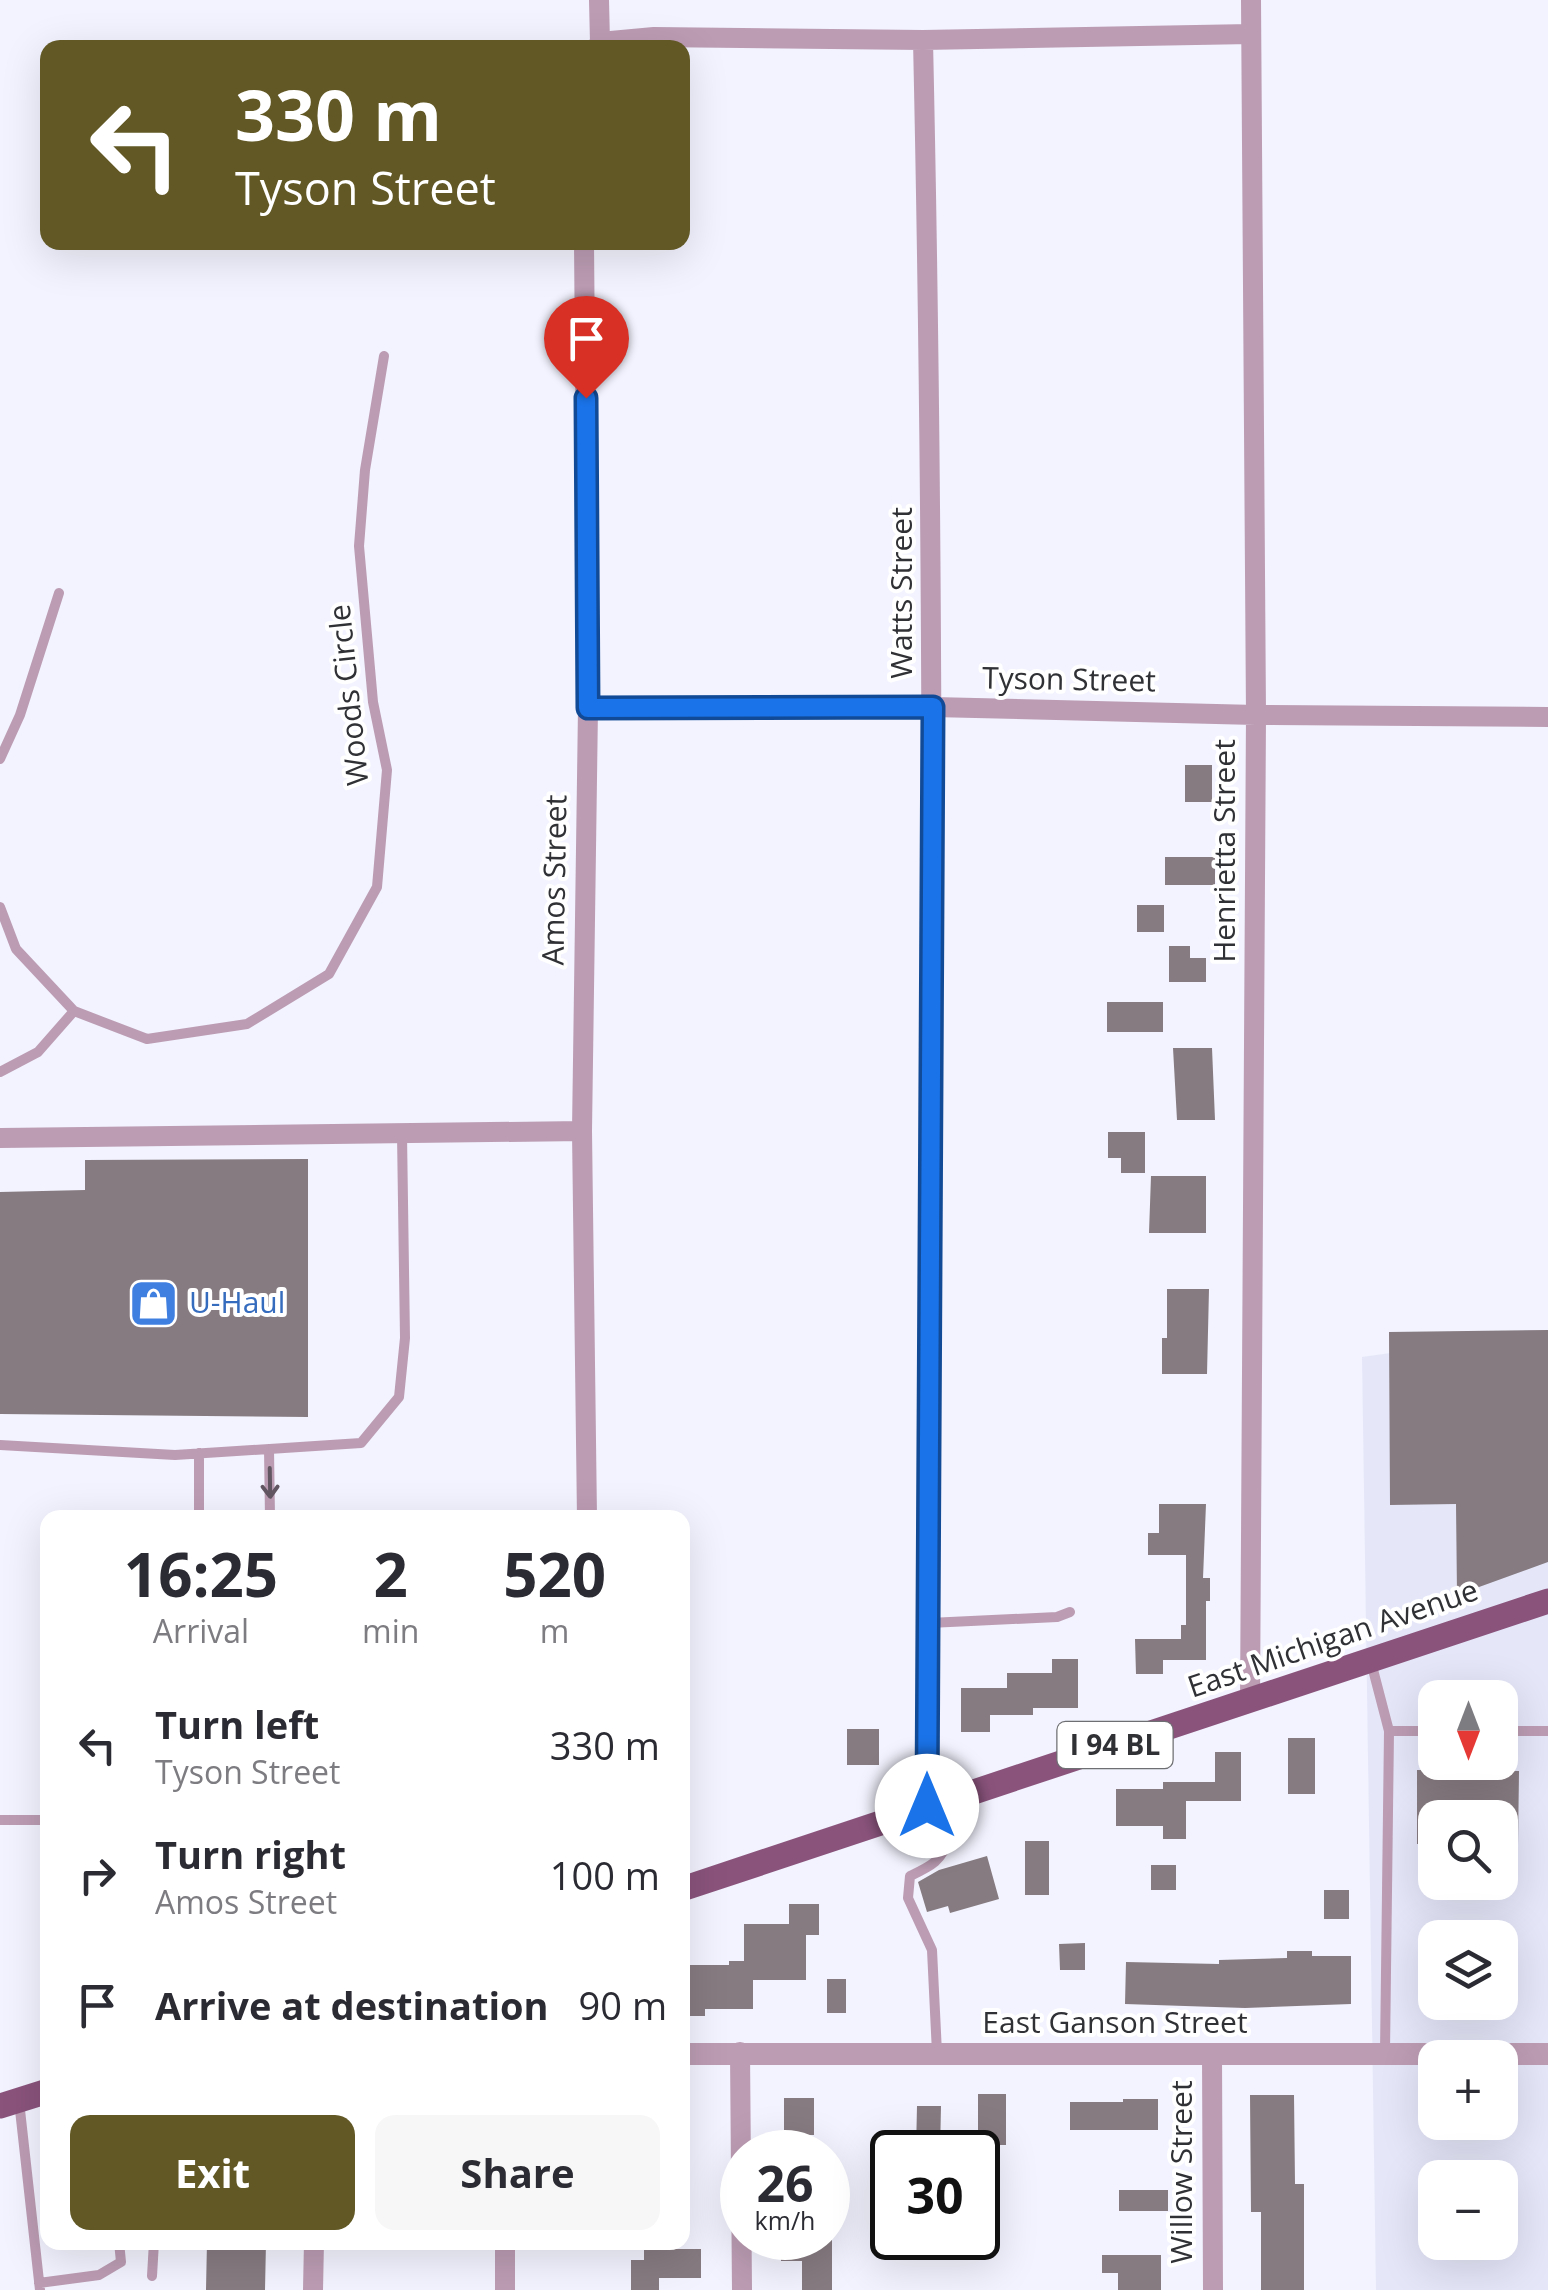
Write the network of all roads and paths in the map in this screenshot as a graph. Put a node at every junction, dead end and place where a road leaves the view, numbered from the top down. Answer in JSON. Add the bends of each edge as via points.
{"nodes":[{"id":1,"x":599,"y":0,"type":"edge"},
{"id":2,"x":1252,"y":0,"type":"edge"},
{"id":3,"x":1251,"y":34,"type":"junction"},
{"id":4,"x":598,"y":40,"type":"edge"},
{"id":5,"x":633,"y":40,"type":"edge"},
{"id":6,"x":923,"y":40,"type":"junction"},
{"id":7,"x":584,"y":250,"type":"edge"},
{"id":8,"x":384,"y":356,"type":"dead end"},
{"id":9,"x":59,"y":593,"type":"dead end"},
{"id":10,"x":933,"y":707,"type":"junction"},
{"id":11,"x":588,"y":708,"type":"junction"},
{"id":12,"x":1256,"y":715,"type":"junction"},
{"id":13,"x":1548,"y":717,"type":"edge"},
{"id":14,"x":0,"y":760,"type":"edge"},
{"id":15,"x":0,"y":907,"type":"edge"},
{"id":16,"x":74,"y":1011,"type":"junction"},
{"id":17,"x":0,"y":1072,"type":"edge"},
{"id":18,"x":582,"y":1132,"type":"junction"},
{"id":19,"x":402,"y":1134,"type":"junction"},
{"id":20,"x":0,"y":1138,"type":"edge"},
{"id":21,"x":0,"y":1445,"type":"edge"},
{"id":22,"x":269,"y":1449,"type":"junction"},
{"id":23,"x":199,"y":1454,"type":"junction"},
{"id":24,"x":199,"y":1510,"type":"edge"},
{"id":25,"x":270,"y":1510,"type":"edge"},
{"id":26,"x":586,"y":1510,"type":"edge"},
{"id":27,"x":1548,"y":1601,"type":"edge"},
{"id":28,"x":1070,"y":1612,"type":"dead end"},
{"id":29,"x":928,"y":1623,"type":"junction"},
{"id":30,"x":1370,"y":1661,"type":"junction"},
{"id":31,"x":1250,"y":1702,"type":"junction"},
{"id":32,"x":1418,"y":1731,"type":"edge"},
{"id":33,"x":1518,"y":1731,"type":"edge"},
{"id":34,"x":1548,"y":1731,"type":"edge"},
{"id":35,"x":1389,"y":1732,"type":"junction"},
{"id":36,"x":927,"y":1806,"type":"junction"},
{"id":37,"x":0,"y":1820,"type":"edge"},
{"id":38,"x":40,"y":1820,"type":"edge"},
{"id":39,"x":690,"y":1885,"type":"edge"},
{"id":40,"x":740,"y":2052,"type":"junction"},
{"id":41,"x":937,"y":2053,"type":"junction"},
{"id":42,"x":1212,"y":2053,"type":"junction"},
{"id":43,"x":690,"y":2054,"type":"edge"},
{"id":44,"x":1385,"y":2054,"type":"junction"},
{"id":45,"x":1548,"y":2054,"type":"edge"},
{"id":46,"x":40,"y":2094,"type":"edge"},
{"id":47,"x":10,"y":2103,"type":"edge"},
{"id":48,"x":119,"y":2250,"type":"edge"},
{"id":49,"x":154,"y":2250,"type":"edge"},
{"id":50,"x":314,"y":2250,"type":"edge"},
{"id":51,"x":505,"y":2250,"type":"edge"},
{"id":52,"x":152,"y":2276,"type":"dead end"},
{"id":53,"x":40,"y":2287,"type":"edge"},
{"id":54,"x":313,"y":2290,"type":"edge"},
{"id":55,"x":504,"y":2290,"type":"edge"},
{"id":56,"x":742,"y":2290,"type":"edge"},
{"id":57,"x":1212,"y":2290,"type":"edge"}],
"edges":[{"from":1,"to":4,"type":"street"},
{"from":2,"to":3,"type":"street","name":"Henrietta Street"},
{"from":3,"to":6,"type":"street"},
{"from":3,"to":12,"type":"street","name":"Henrietta Street"},
{"from":5,"to":6,"type":"street"},
{"from":6,"to":10,"type":"street","name":"Watts Street"},
{"from":7,"to":11,"type":"street","name":"Amos Street"},
{"from":8,"to":16,"type":"lane","name":"Woods Circle","via":[[358,546],[373,702],[387,770],[377,886],[329,974],[246,1024],[147,1039]]},
{"from":9,"to":14,"type":"lane"},
{"from":10,"to":11,"type":"street","name":"Tyson Street"},
{"from":10,"to":12,"type":"street","name":"Tyson Street"},
{"from":10,"to":29,"type":"street","name":"Watts Street"},
{"from":11,"to":18,"type":"street","name":"Amos Street"},
{"from":12,"to":13,"type":"street","name":"Tyson Street"},
{"from":12,"to":31,"type":"street","name":"Henrietta Street"},
{"from":15,"to":16,"type":"lane","name":"Woods Circle","via":[[16,949]]},
{"from":16,"to":17,"type":"lane","via":[[38,1052]]},
{"from":18,"to":19,"type":"street"},
{"from":18,"to":26,"type":"street","name":"Amos Street"},
{"from":19,"to":20,"type":"street"},
{"from":19,"to":22,"type":"lane","via":[[405,1338],[399,1397],[360,1443]]},
{"from":21,"to":23,"type":"lane"},
{"from":22,"to":23,"type":"lane"},
{"from":22,"to":25,"type":"lane","one_way":true},
{"from":23,"to":24,"type":"lane"},
{"from":27,"to":30,"type":"main road","name":"East Michigan Avenue","number":"I 94 BL"},
{"from":28,"to":29,"type":"lane"},
{"from":29,"to":36,"type":"street","name":"Watts Street"},
{"from":30,"to":31,"type":"main road","name":"East Michigan Avenue","number":"I 94 BL"},
{"from":30,"to":35,"type":"lane"},
{"from":31,"to":36,"type":"main road","name":"East Michigan Avenue","number":"I 94 BL"},
{"from":32,"to":35,"type":"lane"},
{"from":33,"to":34,"type":"lane"},
{"from":35,"to":44,"type":"lane"},
{"from":36,"to":39,"type":"main road","name":"East Michigan Avenue","number":"I 94 BL"},
{"from":36,"to":41,"type":"lane","via":[[948,1838],[936,1864],[910,1876],[908,1898],[932,1950]]},
{"from":37,"to":38,"type":"lane"},
{"from":40,"to":41,"type":"street","name":"East Ganson Street"},
{"from":40,"to":43,"type":"street","name":"East Ganson Street"},
{"from":40,"to":56,"type":"street"},
{"from":41,"to":42,"type":"street","name":"East Ganson Street"},
{"from":42,"to":44,"type":"street","name":"East Ganson Street"},
{"from":42,"to":57,"type":"street","name":"Willow Street"},
{"from":44,"to":45,"type":"street","name":"East Ganson Street"},
{"from":46,"to":47,"type":"main road"},
{"from":47,"to":53,"type":"lane"},
{"from":48,"to":53,"type":"lane","via":[[121,2262],[99,2275]]},
{"from":49,"to":52,"type":"lane"},
{"from":50,"to":54,"type":"street"},
{"from":51,"to":55,"type":"street"}]}
